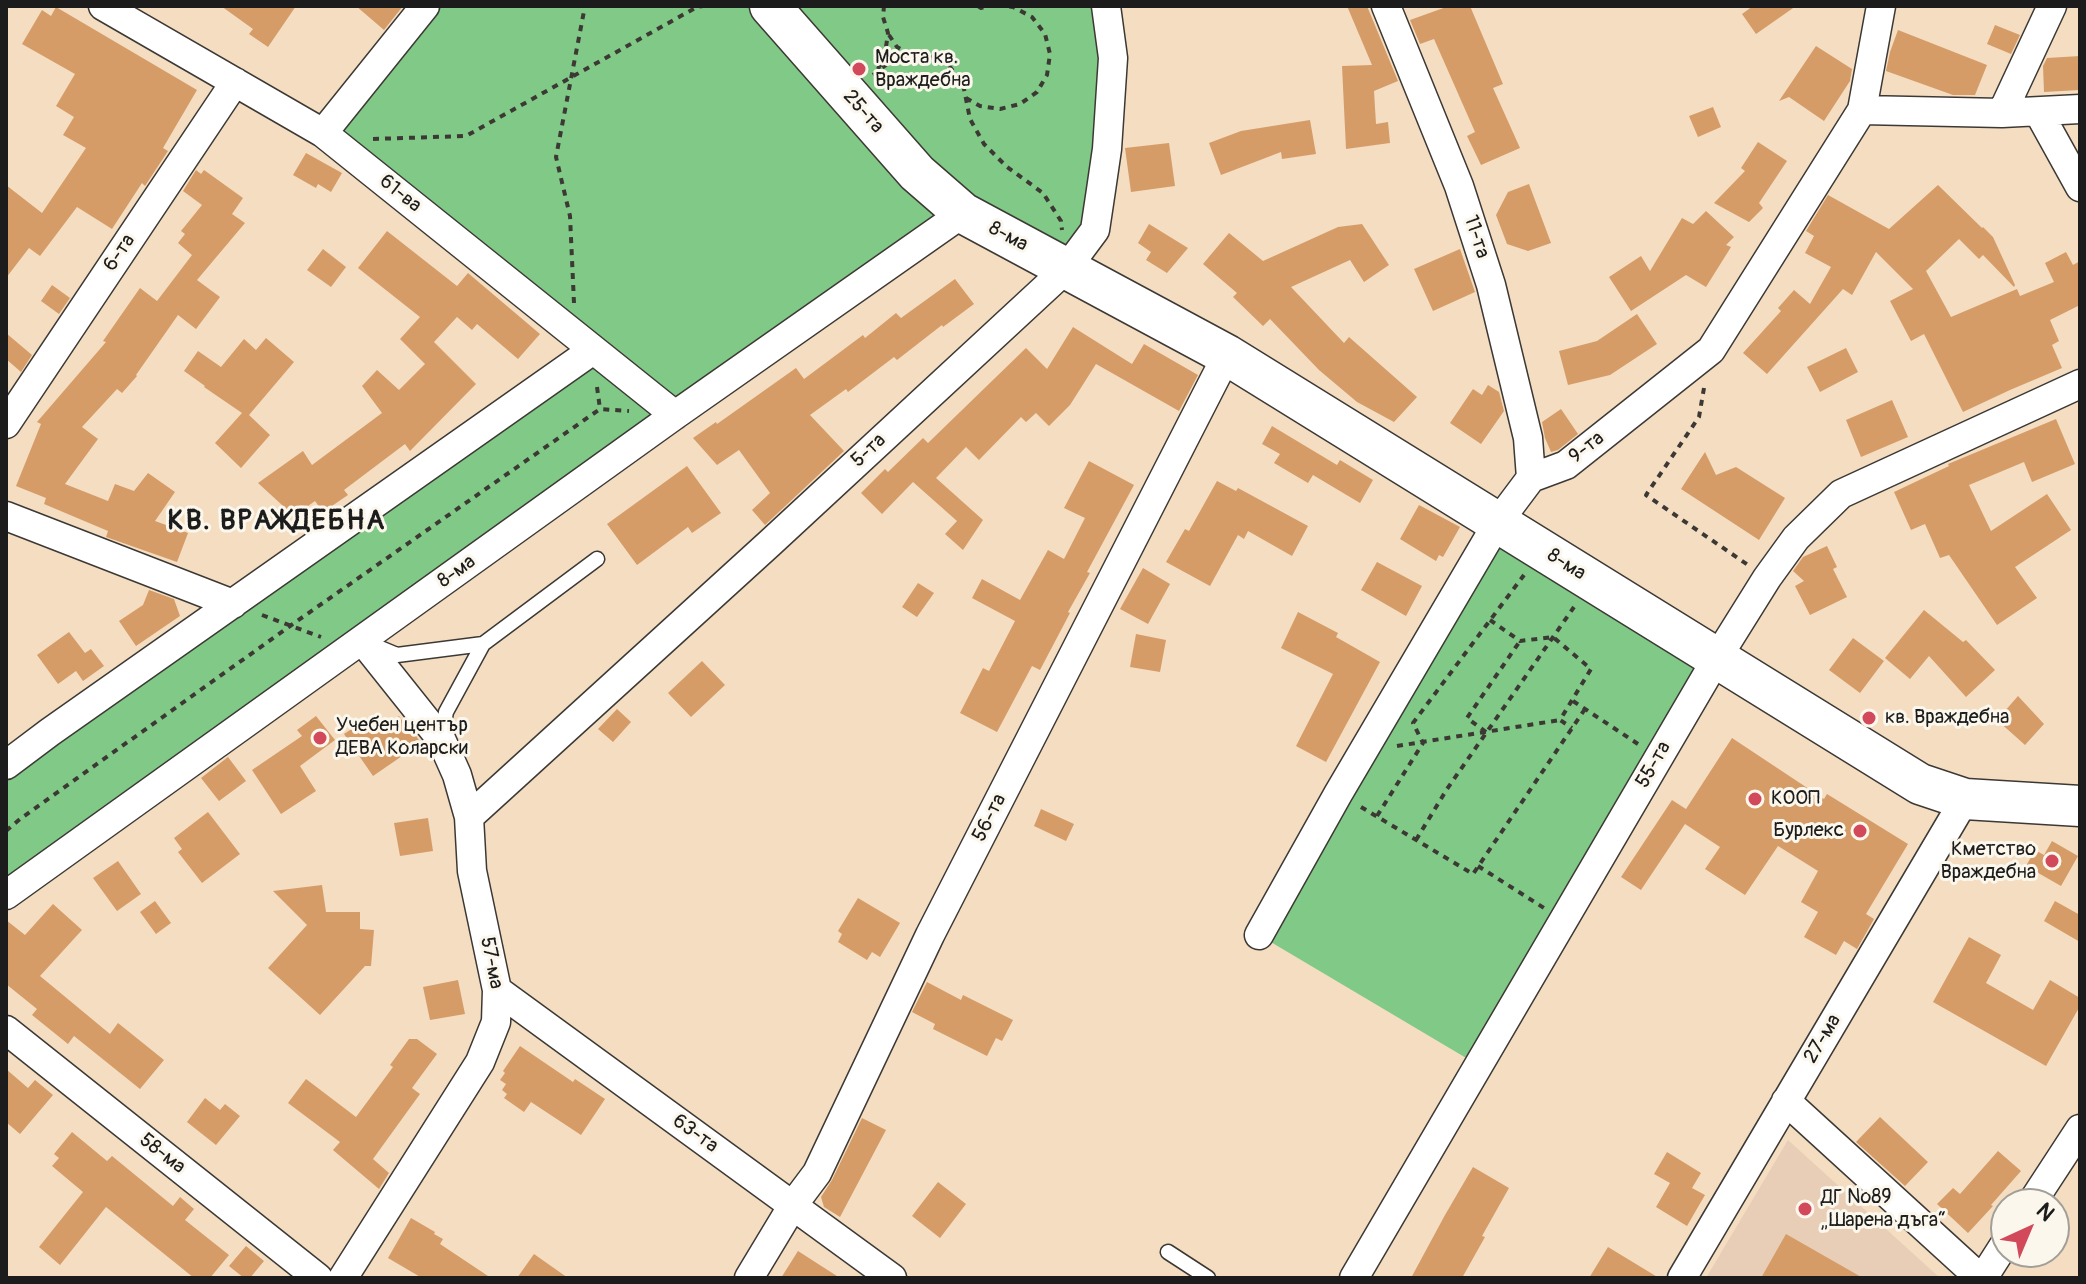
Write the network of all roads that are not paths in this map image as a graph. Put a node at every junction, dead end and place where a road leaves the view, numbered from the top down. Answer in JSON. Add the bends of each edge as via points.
{"nodes":[{"id":1,"x":103,"y":6,"type":"edge"},
{"id":2,"x":425,"y":6,"type":"edge"},
{"id":3,"x":770,"y":6,"type":"edge"},
{"id":4,"x":1106,"y":6,"type":"edge"},
{"id":5,"x":1386,"y":6,"type":"edge"},
{"id":6,"x":1881,"y":6,"type":"edge"},
{"id":7,"x":2052,"y":6,"type":"edge"},
{"id":8,"x":235,"y":82,"type":"junction"},
{"id":9,"x":2080,"y":109,"type":"edge"},
{"id":10,"x":1862,"y":110,"type":"junction"},
{"id":11,"x":2002,"y":113,"type":"junction"},
{"id":12,"x":2039,"y":113,"type":"junction"},
{"id":13,"x":323,"y":133,"type":"junction"},
{"id":14,"x":2080,"y":187,"type":"edge"},
{"id":15,"x":963,"y":213,"type":"junction"},
{"id":16,"x":1066,"y":269,"type":"junction"},
{"id":17,"x":593,"y":350,"type":"junction"},
{"id":18,"x":1227,"y":355,"type":"junction"},
{"id":19,"x":2080,"y":384,"type":"edge"},
{"id":20,"x":675,"y":415,"type":"junction"},
{"id":21,"x":6,"y":424,"type":"edge"},
{"id":22,"x":1531,"y":478,"type":"junction"},
{"id":23,"x":6,"y":516,"type":"edge"},
{"id":24,"x":1498,"y":522,"type":"junction"},
{"id":25,"x":597,"y":559,"type":"dead end"},
{"id":26,"x":233,"y":604,"type":"junction"},
{"id":27,"x":362,"y":640,"type":"junction"},
{"id":28,"x":483,"y":644,"type":"junction"},
{"id":29,"x":1717,"y":658,"type":"junction"},
{"id":30,"x":441,"y":739,"type":"junction"},
{"id":31,"x":6,"y":765,"type":"edge"},
{"id":32,"x":1965,"y":799,"type":"junction"},
{"id":33,"x":2080,"y":806,"type":"edge"},
{"id":34,"x":469,"y":817,"type":"junction"},
{"id":35,"x":6,"y":895,"type":"edge"},
{"id":36,"x":1259,"y":935,"type":"dead end"},
{"id":37,"x":497,"y":990,"type":"junction"},
{"id":38,"x":6,"y":1030,"type":"edge"},
{"id":39,"x":1786,"y":1101,"type":"junction"},
{"id":40,"x":2080,"y":1129,"type":"edge"},
{"id":41,"x":2041,"y":1188,"type":"edge"},
{"id":42,"x":793,"y":1205,"type":"junction"},
{"id":43,"x":1168,"y":1252,"type":"dead end"},
{"id":44,"x":318,"y":1278,"type":"edge"},
{"id":45,"x":343,"y":1278,"type":"edge"},
{"id":46,"x":749,"y":1278,"type":"edge"},
{"id":47,"x":892,"y":1278,"type":"edge"},
{"id":48,"x":1208,"y":1278,"type":"edge"},
{"id":49,"x":1354,"y":1278,"type":"edge"},
{"id":50,"x":1682,"y":1278,"type":"edge"},
{"id":51,"x":1981,"y":1278,"type":"edge"}],
"edges":[{"from":1,"to":8,"type":"street","name":"61-ва"},
{"from":2,"to":13,"type":"street"},
{"from":3,"to":15,"type":"street","name":"25-та","via":[[862,84],[917,173]]},
{"from":4,"to":16,"type":"street","name":"5-та","via":[[1113,58],[1095,230]]},
{"from":5,"to":22,"type":"street","name":"11-та","via":[[1459,186],[1491,285],[1528,438]]},
{"from":6,"to":10,"type":"street","name":"9-та"},
{"from":7,"to":11,"type":"street"},
{"from":8,"to":13,"type":"street","name":"61-ва"},
{"from":8,"to":21,"type":"street","name":"6-та"},
{"from":9,"to":12,"type":"street"},
{"from":10,"to":11,"type":"street"},
{"from":10,"to":22,"type":"street","name":"9-та","via":[[1711,350],[1566,465]]},
{"from":11,"to":12,"type":"street"},
{"from":12,"to":14,"type":"street"},
{"from":13,"to":17,"type":"street","name":"61-ва"},
{"from":15,"to":16,"type":"street","name":"8-ма"},
{"from":15,"to":20,"type":"street","name":"8-ма"},
{"from":16,"to":18,"type":"street","name":"8-ма"},
{"from":16,"to":34,"type":"street","name":"5-та"},
{"from":17,"to":20,"type":"street","name":"61-ва"},
{"from":17,"to":26,"type":"street"},
{"from":18,"to":24,"type":"street","name":"8-ма"},
{"from":18,"to":42,"type":"street","name":"56-та","via":[[930,935],[817,1173]]},
{"from":19,"to":29,"type":"street","name":"55-та","via":[[1841,494],[1796,538]]},
{"from":20,"to":27,"type":"street","name":"8-ма"},
{"from":22,"to":24,"type":"street"},
{"from":23,"to":26,"type":"street"},
{"from":24,"to":29,"type":"street","name":"8-ма"},
{"from":24,"to":36,"type":"street"},
{"from":25,"to":28,"type":"lane"},
{"from":26,"to":31,"type":"street"},
{"from":27,"to":28,"type":"lane","via":[[397,655]]},
{"from":27,"to":30,"type":"street","name":"57-ма"},
{"from":27,"to":35,"type":"street","name":"8-ма"},
{"from":28,"to":30,"type":"lane","via":[[446,712]]},
{"from":29,"to":32,"type":"street","name":"8-ма","via":[[1920,784]]},
{"from":29,"to":49,"type":"street","name":"55-та"},
{"from":30,"to":34,"type":"street","name":"57-ма"},
{"from":32,"to":33,"type":"street","name":"8-ма"},
{"from":32,"to":39,"type":"street","name":"27-ма"},
{"from":34,"to":37,"type":"street","name":"57-ма","via":[[472,871]]},
{"from":37,"to":42,"type":"street","name":"63-та"},
{"from":37,"to":45,"type":"street","name":"57-ма","via":[[496,1022],[480,1062]]},
{"from":38,"to":44,"type":"street","name":"58-ма"},
{"from":39,"to":50,"type":"street","name":"27-ма"},
{"from":39,"to":51,"type":"street"},
{"from":40,"to":41,"type":"street"},
{"from":42,"to":46,"type":"street","name":"56-та"},
{"from":42,"to":47,"type":"street","name":"63-та"},
{"from":43,"to":48,"type":"lane"}]}
